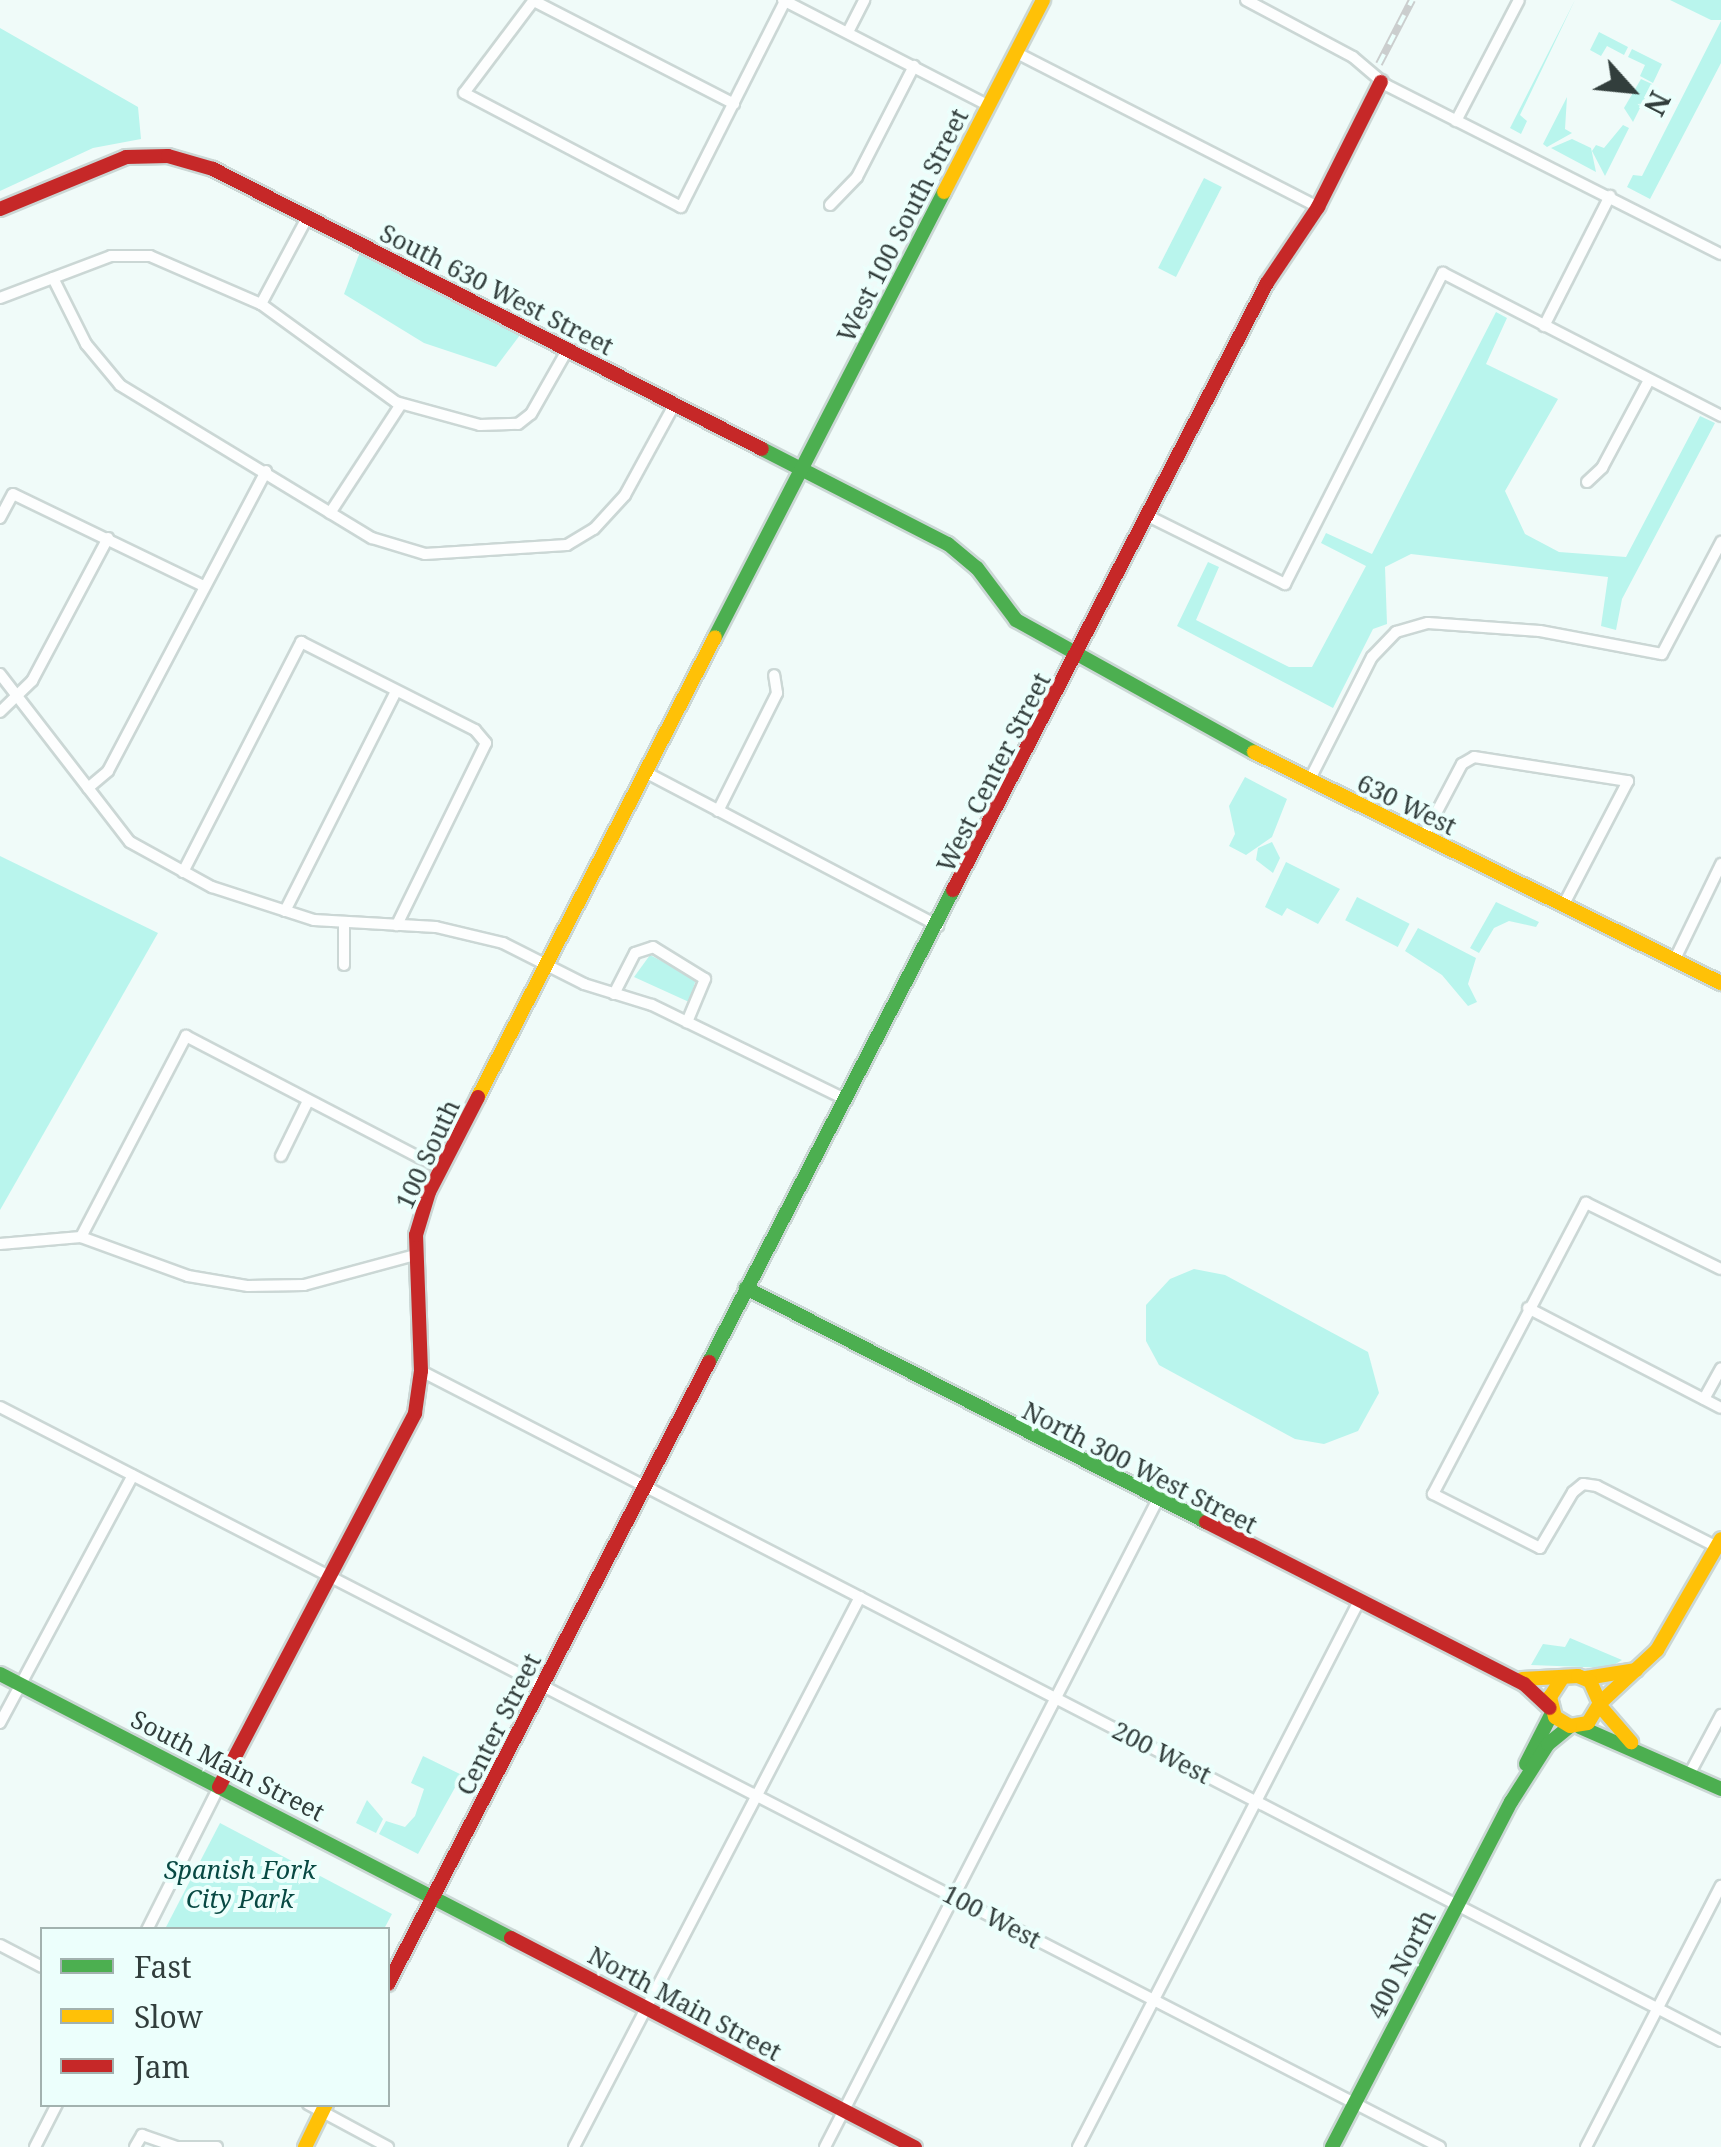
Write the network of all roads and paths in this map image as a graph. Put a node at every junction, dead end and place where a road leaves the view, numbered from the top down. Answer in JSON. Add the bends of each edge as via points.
{"nodes":[{"id":1,"x":534,"y":0,"type":"edge"},
{"id":2,"x":784,"y":0,"type":"edge"},
{"id":3,"x":864,"y":0,"type":"edge"},
{"id":4,"x":1043,"y":0,"type":"edge"},
{"id":5,"x":1246,"y":0,"type":"edge"},
{"id":6,"x":1519,"y":0,"type":"edge"},
{"id":7,"x":848,"y":32,"type":"junction"},
{"id":8,"x":1014,"y":52,"type":"junction"},
{"id":9,"x":914,"y":66,"type":"junction"},
{"id":10,"x":1381,"y":82,"type":"junction"},
{"id":11,"x":734,"y":104,"type":"junction"},
{"id":12,"x":987,"y":105,"type":"junction"},
{"id":13,"x":1456,"y":121,"type":"junction"},
{"id":14,"x":1610,"y":196,"type":"junction"},
{"id":15,"x":830,"y":205,"type":"dead end"},
{"id":16,"x":1318,"y":207,"type":"junction"},
{"id":17,"x":0,"y":209,"type":"edge"},
{"id":18,"x":306,"y":218,"type":"junction"},
{"id":19,"x":1721,"y":254,"type":"edge"},
{"id":20,"x":53,"y":278,"type":"junction"},
{"id":21,"x":0,"y":298,"type":"edge"},
{"id":22,"x":261,"y":304,"type":"junction"},
{"id":23,"x":1544,"y":326,"type":"junction"},
{"id":24,"x":568,"y":349,"type":"junction"},
{"id":25,"x":1649,"y":380,"type":"junction"},
{"id":26,"x":401,"y":404,"type":"junction"},
{"id":27,"x":674,"y":404,"type":"junction"},
{"id":28,"x":1721,"y":416,"type":"edge"},
{"id":29,"x":803,"y":470,"type":"junction"},
{"id":30,"x":266,"y":471,"type":"junction"},
{"id":31,"x":1587,"y":482,"type":"dead end"},
{"id":32,"x":330,"y":513,"type":"junction"},
{"id":33,"x":1148,"y":516,"type":"junction"},
{"id":34,"x":0,"y":518,"type":"edge"},
{"id":35,"x":108,"y":538,"type":"junction"},
{"id":36,"x":1721,"y":542,"type":"edge"},
{"id":37,"x":1718,"y":557,"type":"edge"},
{"id":38,"x":203,"y":586,"type":"junction"},
{"id":39,"x":1076,"y":658,"type":"junction"},
{"id":40,"x":0,"y":674,"type":"edge"},
{"id":41,"x":774,"y":675,"type":"dead end"},
{"id":42,"x":396,"y":691,"type":"junction"},
{"id":43,"x":16,"y":696,"type":"junction"},
{"id":44,"x":0,"y":712,"type":"edge"},
{"id":45,"x":647,"y":773,"type":"junction"},
{"id":46,"x":1309,"y":781,"type":"junction"},
{"id":47,"x":88,"y":788,"type":"junction"},
{"id":48,"x":718,"y":811,"type":"junction"},
{"id":49,"x":1423,"y":838,"type":"junction"},
{"id":50,"x":1721,"y":864,"type":"edge"},
{"id":51,"x":184,"y":872,"type":"junction"},
{"id":52,"x":1563,"y":906,"type":"junction"},
{"id":53,"x":286,"y":911,"type":"junction"},
{"id":54,"x":344,"y":922,"type":"junction"},
{"id":55,"x":397,"y":925,"type":"junction"},
{"id":56,"x":939,"y":926,"type":"junction"},
{"id":57,"x":1674,"y":961,"type":"junction"},
{"id":58,"x":548,"y":964,"type":"junction"},
{"id":59,"x":344,"y":965,"type":"dead end"},
{"id":60,"x":1721,"y":983,"type":"edge"},
{"id":61,"x":614,"y":994,"type":"junction"},
{"id":62,"x":687,"y":1022,"type":"junction"},
{"id":63,"x":846,"y":1100,"type":"junction"},
{"id":64,"x":308,"y":1101,"type":"junction"},
{"id":65,"x":281,"y":1156,"type":"dead end"},
{"id":66,"x":440,"y":1168,"type":"junction"},
{"id":67,"x":81,"y":1236,"type":"junction"},
{"id":68,"x":0,"y":1244,"type":"edge"},
{"id":69,"x":415,"y":1255,"type":"junction"},
{"id":70,"x":1721,"y":1269,"type":"edge"},
{"id":71,"x":746,"y":1288,"type":"junction"},
{"id":72,"x":1528,"y":1308,"type":"junction"},
{"id":73,"x":1721,"y":1368,"type":"edge"},
{"id":74,"x":421,"y":1371,"type":"junction"},
{"id":75,"x":1704,"y":1399,"type":"junction"},
{"id":76,"x":0,"y":1407,"type":"edge"},
{"id":77,"x":1721,"y":1408,"type":"edge"},
{"id":78,"x":133,"y":1475,"type":"junction"},
{"id":79,"x":646,"y":1484,"type":"junction"},
{"id":80,"x":1157,"y":1502,"type":"junction"},
{"id":81,"x":1719,"y":1542,"type":"edge"},
{"id":82,"x":330,"y":1575,"type":"junction"},
{"id":83,"x":860,"y":1598,"type":"junction"},
{"id":84,"x":1358,"y":1603,"type":"junction"},
{"id":85,"x":1645,"y":1664,"type":"junction"},
{"id":86,"x":0,"y":1674,"type":"edge"},
{"id":87,"x":1586,"y":1678,"type":"junction"},
{"id":88,"x":1516,"y":1680,"type":"junction"},
{"id":89,"x":1561,"y":1680,"type":"junction"},
{"id":90,"x":20,"y":1684,"type":"junction"},
{"id":91,"x":544,"y":1685,"type":"junction"},
{"id":92,"x":1058,"y":1699,"type":"junction"},
{"id":93,"x":1600,"y":1705,"type":"junction"},
{"id":94,"x":1552,"y":1710,"type":"junction"},
{"id":95,"x":1721,"y":1715,"type":"edge"},
{"id":96,"x":0,"y":1724,"type":"edge"},
{"id":97,"x":1574,"y":1726,"type":"junction"},
{"id":98,"x":1640,"y":1748,"type":"junction"},
{"id":99,"x":1690,"y":1774,"type":"junction"},
{"id":100,"x":219,"y":1787,"type":"junction"},
{"id":101,"x":1721,"y":1788,"type":"edge"},
{"id":102,"x":757,"y":1796,"type":"junction"},
{"id":103,"x":1256,"y":1801,"type":"junction"},
{"id":104,"x":1511,"y":1802,"type":"junction"},
{"id":105,"x":1721,"y":1886,"type":"edge"},
{"id":106,"x":434,"y":1898,"type":"junction"},
{"id":107,"x":957,"y":1898,"type":"junction"},
{"id":108,"x":1457,"y":1904,"type":"junction"},
{"id":109,"x":149,"y":1927,"type":"edge"},
{"id":110,"x":0,"y":1945,"type":"edge"},
{"id":111,"x":40,"y":1966,"type":"edge"},
{"id":112,"x":390,"y":1980,"type":"edge"},
{"id":113,"x":1154,"y":2001,"type":"junction"},
{"id":114,"x":648,"y":2008,"type":"junction"},
{"id":115,"x":1658,"y":2009,"type":"junction"},
{"id":116,"x":1721,"y":2041,"type":"edge"},
{"id":117,"x":1354,"y":2104,"type":"junction"},
{"id":118,"x":55,"y":2107,"type":"edge"},
{"id":119,"x":319,"y":2107,"type":"edge"},
{"id":120,"x":844,"y":2110,"type":"junction"},
{"id":121,"x":35,"y":2147,"type":"edge"},
{"id":122,"x":135,"y":2147,"type":"edge"},
{"id":123,"x":217,"y":2147,"type":"edge"},
{"id":124,"x":305,"y":2147,"type":"edge"},
{"id":125,"x":388,"y":2147,"type":"edge"},
{"id":126,"x":574,"y":2147,"type":"edge"},
{"id":127,"x":825,"y":2147,"type":"edge"},
{"id":128,"x":916,"y":2147,"type":"edge"},
{"id":129,"x":1078,"y":2147,"type":"edge"},
{"id":130,"x":1332,"y":2147,"type":"edge"},
{"id":131,"x":1440,"y":2147,"type":"edge"},
{"id":132,"x":1586,"y":2147,"type":"edge"}],
"edges":[{"from":1,"to":11,"type":"street"},
{"from":1,"to":11,"type":"street","via":[[464,93],[680,207]]},
{"from":2,"to":7,"type":"street"},
{"from":2,"to":11,"type":"street"},
{"from":3,"to":7,"type":"street"},
{"from":4,"to":8,"type":"street","name":"West 100 South Street"},
{"from":5,"to":10,"type":"street","via":[[1353,57]]},
{"from":6,"to":13,"type":"street"},
{"from":7,"to":9,"type":"street"},
{"from":8,"to":12,"type":"street","name":"West 100 South Street"},
{"from":8,"to":16,"type":"street"},
{"from":9,"to":12,"type":"street"},
{"from":9,"to":15,"type":"street","via":[[857,177]]},
{"from":10,"to":13,"type":"street"},
{"from":10,"to":16,"type":"street","name":"West Center Street"},
{"from":12,"to":29,"type":"street","name":"West 100 South Street"},
{"from":13,"to":14,"type":"street"},
{"from":14,"to":19,"type":"street"},
{"from":14,"to":23,"type":"street"},
{"from":16,"to":33,"type":"street","name":"West Center Street","via":[[1267,283]]},
{"from":17,"to":18,"type":"street","name":"South 630 West Street","via":[[102,164],[168,156],[212,169]]},
{"from":18,"to":22,"type":"street"},
{"from":18,"to":24,"type":"street","name":"South 630 West Street"},
{"from":20,"to":21,"type":"street"},
{"from":20,"to":22,"type":"street","via":[[111,256],[136,256],[184,266]]},
{"from":20,"to":30,"type":"street","via":[[86,344],[120,385]]},
{"from":22,"to":26,"type":"street"},
{"from":23,"to":25,"type":"street"},
{"from":23,"to":33,"type":"street","via":[[1443,273],[1285,584]]},
{"from":24,"to":26,"type":"street","via":[[531,414],[518,424],[480,425]]},
{"from":24,"to":27,"type":"street","name":"South 630 West Street"},
{"from":25,"to":28,"type":"street"},
{"from":25,"to":31,"type":"street","via":[[1602,468]]},
{"from":26,"to":32,"type":"street"},
{"from":27,"to":29,"type":"street","name":"South 630 West Street"},
{"from":27,"to":32,"type":"street","via":[[625,496],[594,529],[567,545],[425,554],[372,538]]},
{"from":29,"to":39,"type":"street","name":"South 630 West Street","via":[[948,544],[977,568],[1016,620]]},
{"from":29,"to":45,"type":"street","name":"100 South"},
{"from":30,"to":32,"type":"street"},
{"from":30,"to":38,"type":"street"},
{"from":33,"to":39,"type":"street","name":"West Center Street"},
{"from":34,"to":35,"type":"street","via":[[13,494]]},
{"from":35,"to":38,"type":"street"},
{"from":35,"to":43,"type":"street","via":[[32,680]]},
{"from":36,"to":37,"type":"street"},
{"from":37,"to":46,"type":"street","via":[[1662,654],[1540,631],[1428,623],[1396,632],[1372,657]]},
{"from":38,"to":47,"type":"street","via":[[108,771]]},
{"from":39,"to":46,"type":"street","name":"630 West"},
{"from":39,"to":56,"type":"street","name":"West Center Street"},
{"from":40,"to":43,"type":"street"},
{"from":41,"to":48,"type":"street","via":[[777,693]]},
{"from":42,"to":51,"type":"street","via":[[301,642]]},
{"from":42,"to":53,"type":"street"},
{"from":42,"to":55,"type":"street","via":[[475,730],[486,742]]},
{"from":43,"to":44,"type":"street"},
{"from":43,"to":47,"type":"street"},
{"from":45,"to":48,"type":"street"},
{"from":45,"to":58,"type":"street","name":"100 South"},
{"from":46,"to":49,"type":"street","name":"630 West"},
{"from":47,"to":51,"type":"street","via":[[130,842]]},
{"from":48,"to":56,"type":"street"},
{"from":49,"to":52,"type":"street","name":"630 West"},
{"from":49,"to":52,"type":"street","via":[[1462,764],[1487,755],[1628,782]]},
{"from":50,"to":57,"type":"street"},
{"from":51,"to":53,"type":"street","via":[[235,898]]},
{"from":52,"to":57,"type":"street","name":"630 West"},
{"from":53,"to":54,"type":"street"},
{"from":54,"to":55,"type":"street"},
{"from":54,"to":59,"type":"street"},
{"from":55,"to":58,"type":"street","via":[[478,935]]},
{"from":56,"to":63,"type":"street","name":"West Center Street"},
{"from":57,"to":60,"type":"street","name":"630 West"},
{"from":58,"to":61,"type":"street"},
{"from":58,"to":66,"type":"street","name":"100 South"},
{"from":61,"to":62,"type":"street"},
{"from":61,"to":62,"type":"street","via":[[634,953],[653,946],[705,979]]},
{"from":62,"to":63,"type":"street"},
{"from":63,"to":71,"type":"street","name":"West Center Street"},
{"from":64,"to":65,"type":"street"},
{"from":64,"to":66,"type":"street"},
{"from":64,"to":67,"type":"street","via":[[186,1036]]},
{"from":66,"to":69,"type":"street","name":"100 South","via":[[420,1218]]},
{"from":67,"to":68,"type":"street"},
{"from":67,"to":69,"type":"street","via":[[188,1276],[248,1286],[304,1285]]},
{"from":69,"to":74,"type":"street","name":"100 South"},
{"from":70,"to":72,"type":"street","via":[[1586,1203]]},
{"from":71,"to":79,"type":"street","name":"West Center Street"},
{"from":71,"to":80,"type":"street","name":"North 300 West Street"},
{"from":72,"to":75,"type":"street"},
{"from":72,"to":81,"type":"street","via":[[1433,1494],[1540,1548],[1583,1484]]},
{"from":73,"to":75,"type":"street"},
{"from":74,"to":79,"type":"street","name":"200 West"},
{"from":74,"to":82,"type":"street","name":"100 South","via":[[406,1433]]},
{"from":75,"to":77,"type":"street"},
{"from":76,"to":78,"type":"street","name":"100 West"},
{"from":78,"to":82,"type":"street","name":"100 West"},
{"from":78,"to":90,"type":"street"},
{"from":79,"to":83,"type":"street","name":"200 West"},
{"from":79,"to":91,"type":"street","name":"Center Street"},
{"from":80,"to":84,"type":"street","name":"North 300 West Street"},
{"from":80,"to":92,"type":"street"},
{"from":81,"to":85,"type":"street"},
{"from":82,"to":91,"type":"street","name":"100 West"},
{"from":82,"to":100,"type":"street","name":"100 South"},
{"from":83,"to":92,"type":"street","name":"200 West"},
{"from":83,"to":102,"type":"street"},
{"from":84,"to":88,"type":"street","name":"North 300 West Street"},
{"from":84,"to":103,"type":"street"},
{"from":85,"to":87,"type":"street","via":[[1614,1678]]},
{"from":85,"to":93,"type":"street"},
{"from":86,"to":90,"type":"street","name":"South Main Street"},
{"from":87,"to":89,"type":"street"},
{"from":87,"to":93,"type":"street"},
{"from":88,"to":89,"type":"street"},
{"from":88,"to":94,"type":"street"},
{"from":89,"to":94,"type":"street"},
{"from":90,"to":96,"type":"street"},
{"from":90,"to":100,"type":"street","name":"South Main Street"},
{"from":91,"to":102,"type":"street","name":"100 West"},
{"from":91,"to":106,"type":"street","name":"Center Street"},
{"from":92,"to":103,"type":"street","name":"200 West"},
{"from":92,"to":107,"type":"street"},
{"from":93,"to":97,"type":"street"},
{"from":93,"to":98,"type":"street"},
{"from":94,"to":97,"type":"street"},
{"from":94,"to":104,"type":"street","name":"400 North"},
{"from":95,"to":99,"type":"street"},
{"from":97,"to":98,"type":"street"},
{"from":97,"to":104,"type":"street","name":"400 North","via":[[1548,1744]]},
{"from":98,"to":99,"type":"street"},
{"from":99,"to":101,"type":"street"},
{"from":100,"to":106,"type":"street","name":"South Main Street"},
{"from":100,"to":109,"type":"street","name":"100 South"},
{"from":102,"to":107,"type":"street","name":"100 West"},
{"from":102,"to":114,"type":"street"},
{"from":103,"to":108,"type":"street","name":"200 West"},
{"from":103,"to":113,"type":"street"},
{"from":104,"to":108,"type":"street","name":"400 North"},
{"from":105,"to":115,"type":"street"},
{"from":106,"to":112,"type":"street","name":"Center Street"},
{"from":106,"to":114,"type":"street","name":"North Main Street"},
{"from":107,"to":113,"type":"street","name":"100 West"},
{"from":107,"to":120,"type":"street"},
{"from":108,"to":115,"type":"street","name":"200 West"},
{"from":108,"to":117,"type":"street","name":"400 North"},
{"from":110,"to":111,"type":"street"},
{"from":113,"to":117,"type":"street","name":"100 West"},
{"from":113,"to":129,"type":"street"},
{"from":114,"to":120,"type":"street","name":"North Main Street"},
{"from":114,"to":126,"type":"street"},
{"from":115,"to":116,"type":"street","name":"200 West"},
{"from":115,"to":132,"type":"street"},
{"from":117,"to":130,"type":"street","name":"400 North"},
{"from":117,"to":131,"type":"street","name":"100 West"},
{"from":118,"to":121,"type":"street"},
{"from":119,"to":124,"type":"street"},
{"from":119,"to":125,"type":"street"},
{"from":120,"to":127,"type":"street"},
{"from":120,"to":128,"type":"street","name":"North Main Street"},
{"from":122,"to":123,"type":"street","via":[[142,2134],[176,2147]]}]}
